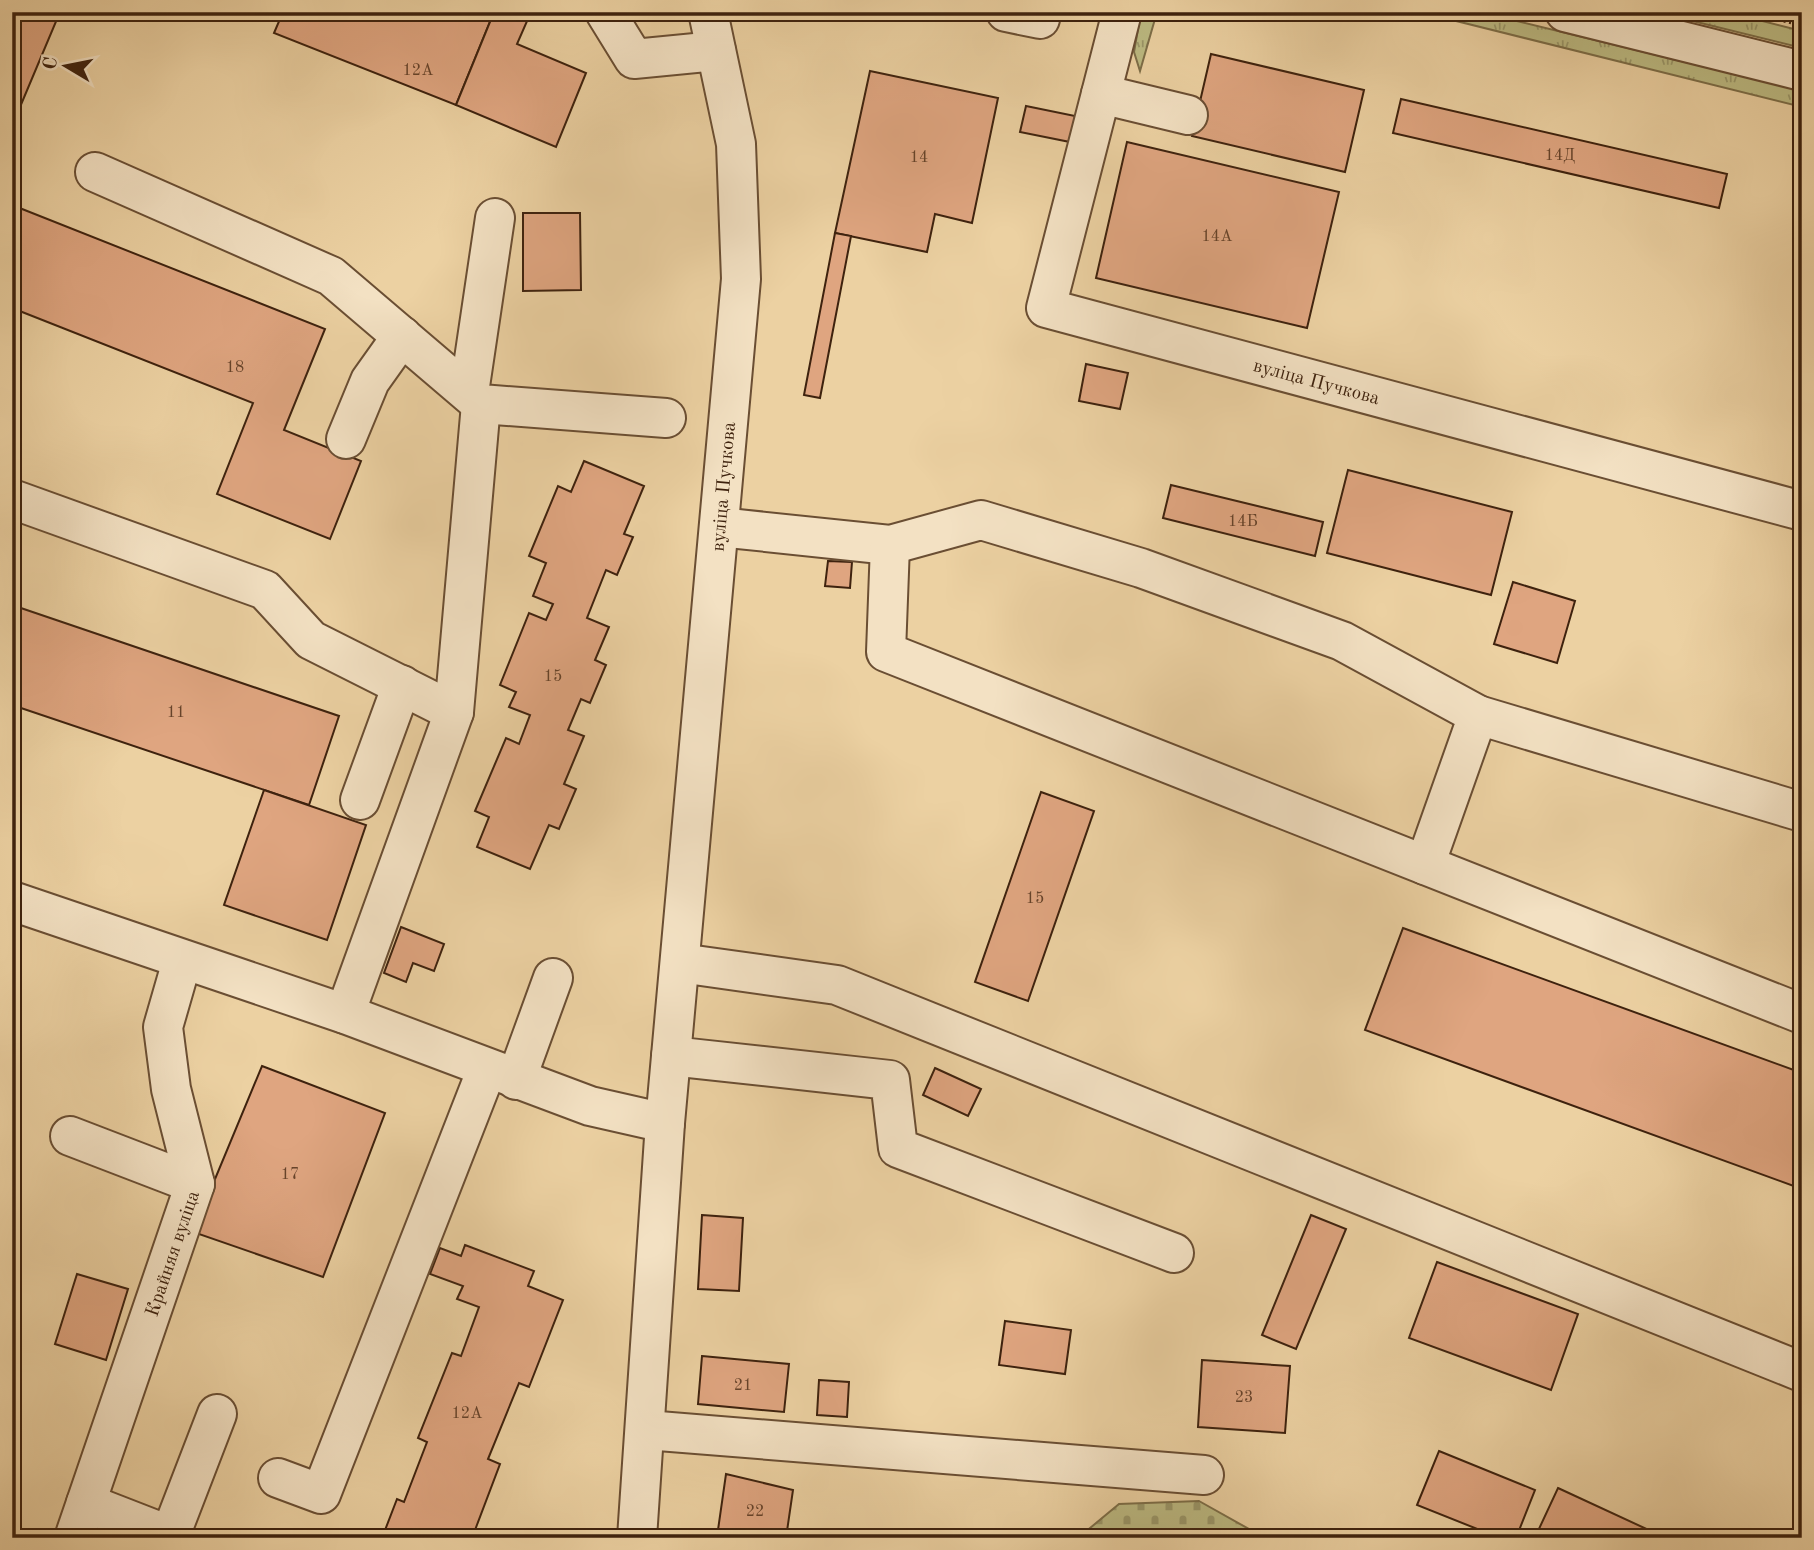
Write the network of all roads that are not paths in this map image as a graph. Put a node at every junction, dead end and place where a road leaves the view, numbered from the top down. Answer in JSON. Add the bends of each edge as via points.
{"nodes":[{"id":1,"x":605,"y":12,"type":"edge"},
{"id":2,"x":708,"y":12,"type":"edge"},
{"id":3,"x":1122,"y":12,"type":"edge"},
{"id":4,"x":1565,"y":12,"type":"edge"},
{"id":5,"x":716,"y":51,"type":"junction"},
{"id":6,"x":1802,"y":71,"type":"edge"},
{"id":7,"x":1101,"y":94,"type":"junction"},
{"id":8,"x":1188,"y":115,"type":"dead end"},
{"id":9,"x":95,"y":172,"type":"dead end"},
{"id":10,"x":495,"y":218,"type":"dead end"},
{"id":11,"x":402,"y":336,"type":"junction"},
{"id":12,"x":475,"y":399,"type":"junction"},
{"id":13,"x":666,"y":418,"type":"dead end"},
{"id":14,"x":346,"y":439,"type":"dead end"},
{"id":15,"x":12,"y":499,"type":"edge"},
{"id":16,"x":1802,"y":511,"type":"edge"},
{"id":17,"x":719,"y":527,"type":"junction"},
{"id":18,"x":890,"y":545,"type":"junction"},
{"id":19,"x":402,"y":685,"type":"junction"},
{"id":20,"x":454,"y":712,"type":"junction"},
{"id":21,"x":1478,"y":715,"type":"junction"},
{"id":22,"x":360,"y":800,"type":"dead end"},
{"id":23,"x":1802,"y":811,"type":"edge"},
{"id":24,"x":1424,"y":865,"type":"junction"},
{"id":25,"x":12,"y":901,"type":"edge"},
{"id":26,"x":182,"y":961,"type":"junction"},
{"id":27,"x":680,"y":963,"type":"junction"},
{"id":28,"x":553,"y":978,"type":"dead end"},
{"id":29,"x":345,"y":1014,"type":"junction"},
{"id":30,"x":1802,"y":1014,"type":"edge"},
{"id":31,"x":671,"y":1056,"type":"junction"},
{"id":32,"x":502,"y":1075,"type":"junction"},
{"id":33,"x":666,"y":1122,"type":"junction"},
{"id":34,"x":70,"y":1136,"type":"dead end"},
{"id":35,"x":195,"y":1184,"type":"junction"},
{"id":36,"x":1174,"y":1253,"type":"dead end"},
{"id":37,"x":1802,"y":1372,"type":"edge"},
{"id":38,"x":217,"y":1413,"type":"dead end"},
{"id":39,"x":646,"y":1430,"type":"junction"},
{"id":40,"x":1204,"y":1475,"type":"dead end"},
{"id":41,"x":278,"y":1478,"type":"dead end"},
{"id":42,"x":80,"y":1520,"type":"edge"},
{"id":43,"x":173,"y":1537,"type":"edge"},
{"id":44,"x":637,"y":1538,"type":"edge"}],
"edges":[{"from":1,"to":5,"type":"street","via":[[634,59]]},
{"from":2,"to":5,"type":"street","name":"вуліца Пучкова"},
{"from":3,"to":7,"type":"street","name":"вуліца Пучкова"},
{"from":4,"to":6,"type":"street"},
{"from":5,"to":17,"type":"street","name":"вуліца Пучкова","via":[[736,144],[741,279]]},
{"from":7,"to":8,"type":"street"},
{"from":7,"to":16,"type":"street","name":"вуліца Пучкова","via":[[1046,308]]},
{"from":9,"to":11,"type":"street","via":[[331,276]]},
{"from":10,"to":12,"type":"street"},
{"from":11,"to":12,"type":"street"},
{"from":11,"to":14,"type":"street","via":[[370,381]]},
{"from":12,"to":13,"type":"street"},
{"from":12,"to":20,"type":"street"},
{"from":15,"to":19,"type":"street","via":[[264,590],[311,640]]},
{"from":17,"to":18,"type":"street"},
{"from":17,"to":27,"type":"street","name":"вуліца Пучкова"},
{"from":18,"to":21,"type":"street","via":[[981,520],[1140,568],[1342,641]]},
{"from":18,"to":24,"type":"street","via":[[886,652]]},
{"from":19,"to":20,"type":"street"},
{"from":19,"to":22,"type":"street"},
{"from":20,"to":29,"type":"street"},
{"from":21,"to":23,"type":"street"},
{"from":21,"to":24,"type":"street"},
{"from":24,"to":30,"type":"street"},
{"from":25,"to":26,"type":"street"},
{"from":26,"to":29,"type":"street"},
{"from":26,"to":35,"type":"street","name":"Крайняя вуліца","via":[[163,1027]]},
{"from":27,"to":31,"type":"street"},
{"from":27,"to":37,"type":"street","via":[[837,985]]},
{"from":28,"to":32,"type":"street"},
{"from":29,"to":32,"type":"street"},
{"from":31,"to":33,"type":"street"},
{"from":31,"to":36,"type":"street","via":[[890,1080],[898,1148]]},
{"from":32,"to":33,"type":"street","via":[[590,1106]]},
{"from":32,"to":41,"type":"street","via":[[321,1494]]},
{"from":33,"to":39,"type":"street"},
{"from":34,"to":35,"type":"street"},
{"from":35,"to":42,"type":"street","name":"Крайняя вуліца"},
{"from":38,"to":43,"type":"street"},
{"from":39,"to":40,"type":"street"},
{"from":39,"to":44,"type":"street"},
{"from":42,"to":43,"type":"street"}]}
